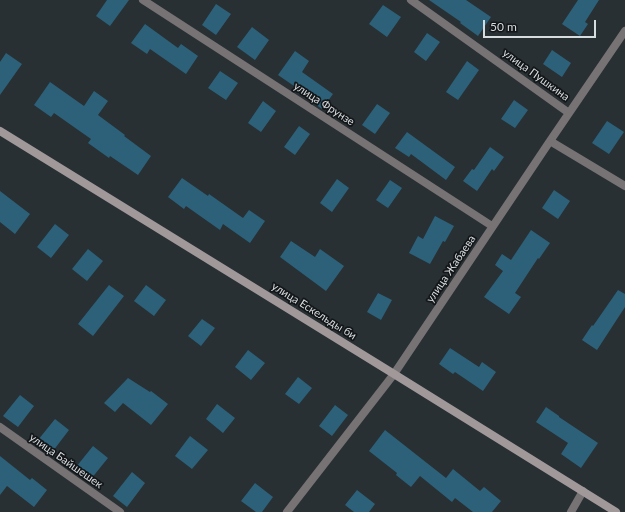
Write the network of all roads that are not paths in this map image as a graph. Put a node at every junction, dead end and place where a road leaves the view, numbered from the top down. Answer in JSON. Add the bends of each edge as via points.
{"nodes":[{"id":1,"x":143,"y":0,"type":"edge"},
{"id":2,"x":411,"y":0,"type":"edge"},
{"id":3,"x":625,"y":31,"type":"edge"},
{"id":4,"x":569,"y":113,"type":"junction"},
{"id":5,"x":0,"y":131,"type":"edge"},
{"id":6,"x":550,"y":141,"type":"junction"},
{"id":7,"x":625,"y":186,"type":"edge"},
{"id":8,"x":492,"y":226,"type":"junction"},
{"id":9,"x":394,"y":374,"type":"junction"},
{"id":10,"x":0,"y":427,"type":"edge"},
{"id":11,"x":582,"y":491,"type":"junction"},
{"id":12,"x":120,"y":512,"type":"edge"},
{"id":13,"x":287,"y":512,"type":"edge"},
{"id":14,"x":571,"y":512,"type":"edge"},
{"id":15,"x":616,"y":512,"type":"edge"}],
"edges":[{"from":1,"to":8,"type":"street","name":"улица Фрунзе"},
{"from":2,"to":4,"type":"street","name":"улица Пушкина"},
{"from":3,"to":4,"type":"street","name":"улица Жабаева"},
{"from":4,"to":6,"type":"street","name":"улица Жабаева"},
{"from":5,"to":9,"type":"street","name":"улица Ескельды би"},
{"from":6,"to":7,"type":"street"},
{"from":6,"to":8,"type":"street","name":"улица Жабаева"},
{"from":8,"to":9,"type":"street","name":"улица Жабаева"},
{"from":9,"to":11,"type":"street","name":"улица Ескельды би"},
{"from":9,"to":13,"type":"street","name":"улица Жабаева"},
{"from":10,"to":12,"type":"street","name":"улица Байшешек"},
{"from":11,"to":14,"type":"street"},
{"from":11,"to":15,"type":"street","name":"улица Ескельды би"}]}
